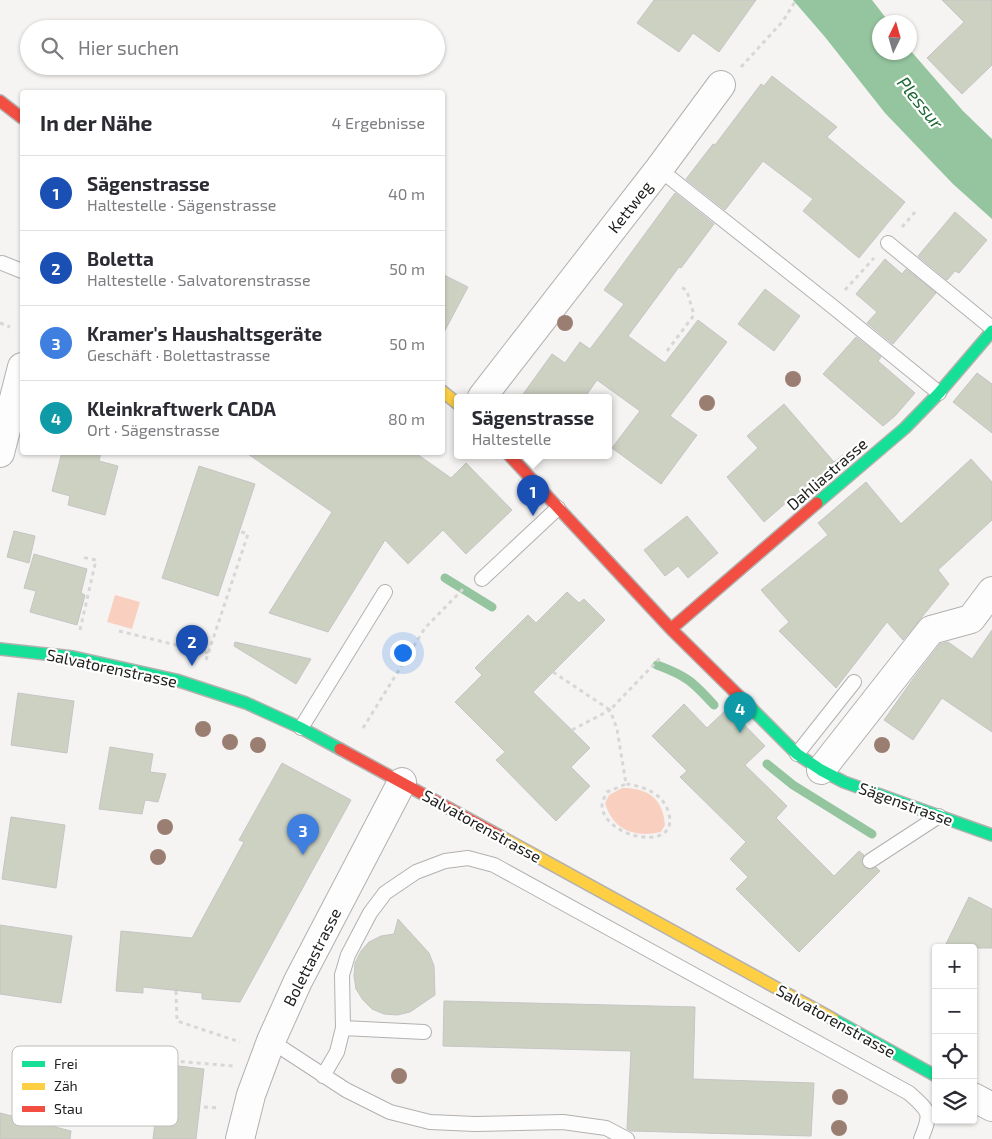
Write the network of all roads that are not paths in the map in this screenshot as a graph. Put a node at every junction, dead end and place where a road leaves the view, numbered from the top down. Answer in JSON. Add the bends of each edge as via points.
{"nodes":[{"id":1,"x":721,"y":85,"type":"road end"},
{"id":2,"x":0,"y":101,"type":"edge"},
{"id":3,"x":20,"y":116,"type":"edge"},
{"id":4,"x":659,"y":169,"type":"junction"},
{"id":5,"x":888,"y":243,"type":"dead end"},
{"id":6,"x":2,"y":263,"type":"dead end"},
{"id":7,"x":20,"y":270,"type":"edge"},
{"id":8,"x":992,"y":329,"type":"edge"},
{"id":9,"x":20,"y":375,"type":"edge"},
{"id":10,"x":484,"y":394,"type":"edge"},
{"id":11,"x":939,"y":394,"type":"junction"},
{"id":12,"x":0,"y":453,"type":"edge"},
{"id":13,"x":512,"y":459,"type":"edge"},
{"id":14,"x":558,"y":508,"type":"junction"},
{"id":15,"x":482,"y":579,"type":"dead end"},
{"id":16,"x":992,"y":591,"type":"edge"},
{"id":17,"x":385,"y":592,"type":"dead end"},
{"id":18,"x":675,"y":633,"type":"junction"},
{"id":19,"x":0,"y":649,"type":"edge"},
{"id":20,"x":854,"y":682,"type":"dead end"},
{"id":21,"x":301,"y":728,"type":"junction"},
{"id":22,"x":797,"y":754,"type":"junction"},
{"id":23,"x":821,"y":770,"type":"junction"},
{"id":24,"x":402,"y":782,"type":"junction"},
{"id":25,"x":939,"y":815,"type":"junction"},
{"id":26,"x":992,"y":835,"type":"edge"},
{"id":27,"x":870,"y":861,"type":"dead end"},
{"id":28,"x":343,"y":1028,"type":"junction"},
{"id":29,"x":424,"y":1032,"type":"dead end"},
{"id":30,"x":259,"y":1043,"type":"junction"},
{"id":31,"x":932,"y":1074,"type":"edge"},
{"id":32,"x":323,"y":1076,"type":"junction"},
{"id":33,"x":977,"y":1099,"type":"edge"},
{"id":34,"x":992,"y":1107,"type":"edge"},
{"id":35,"x":240,"y":1139,"type":"edge"},
{"id":36,"x":627,"y":1139,"type":"edge"},
{"id":37,"x":921,"y":1139,"type":"edge"}],
"edges":[{"from":1,"to":4,"type":"street","name":"Kettweg"},
{"from":2,"to":3,"type":"street"},
{"from":4,"to":10,"type":"street","name":"Kettweg"},
{"from":4,"to":11,"type":"lane"},
{"from":5,"to":8,"type":"lane"},
{"from":6,"to":7,"type":"lane"},
{"from":8,"to":11,"type":"street","name":"Dahliastrasse"},
{"from":9,"to":12,"type":"street"},
{"from":11,"to":18,"type":"street","name":"Dahliastrasse"},
{"from":13,"to":14,"type":"street","name":"Sägenstrasse"},
{"from":14,"to":15,"type":"lane"},
{"from":14,"to":18,"type":"street","name":"Sägenstrasse"},
{"from":16,"to":23,"type":"street","via":[[971,619],[931,630]]},
{"from":17,"to":21,"type":"lane"},
{"from":18,"to":22,"type":"street","name":"Sägenstrasse"},
{"from":19,"to":21,"type":"street","name":"Salvatorenstrasse","via":[[73,656],[176,680],[246,703]]},
{"from":20,"to":22,"type":"lane"},
{"from":21,"to":24,"type":"street","name":"Salvatorenstrasse"},
{"from":22,"to":23,"type":"street","name":"Sägenstrasse"},
{"from":23,"to":25,"type":"street","name":"Sägenstrasse","via":[[844,782]]},
{"from":24,"to":30,"type":"street","name":"Bolettastrasse","via":[[298,981]]},
{"from":24,"to":31,"type":"street","name":"Salvatorenstrasse"},
{"from":25,"to":26,"type":"street","name":"Sägenstrasse"},
{"from":25,"to":27,"type":"lane"},
{"from":28,"to":29,"type":"lane"},
{"from":28,"to":32,"type":"lane","via":[[338,1052]]},
{"from":28,"to":37,"type":"lane","via":[[342,975],[348,955],[370,913],[385,893],[416,872],[445,861],[468,858],[494,865],[909,1093],[926,1108],[929,1120]]},
{"from":30,"to":32,"type":"lane"},
{"from":30,"to":35,"type":"street","name":"Bolettastrasse"},
{"from":32,"to":36,"type":"lane","via":[[390,1112],[430,1122],[563,1122],[606,1128]]},
{"from":33,"to":34,"type":"street"}]}
